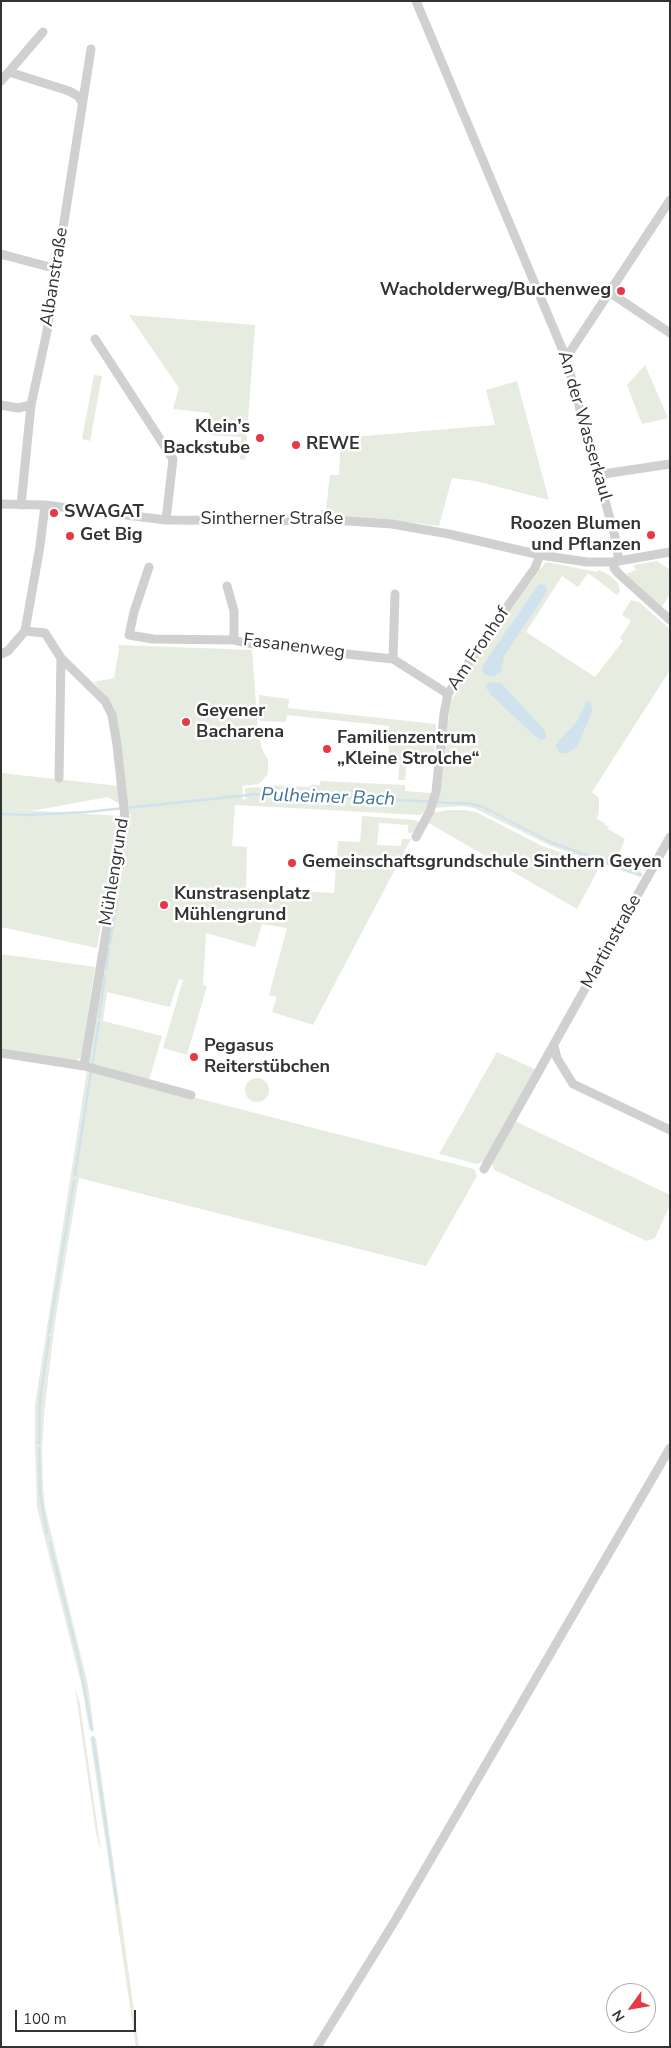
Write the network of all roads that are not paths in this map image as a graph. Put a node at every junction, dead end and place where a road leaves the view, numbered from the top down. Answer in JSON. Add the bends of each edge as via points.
{"nodes":[{"id":1,"x":416,"y":1,"type":"edge"},
{"id":2,"x":43,"y":32,"type":"dead end"},
{"id":3,"x":91,"y":49,"type":"dead end"},
{"id":4,"x":8,"y":72,"type":"junction"},
{"id":5,"x":1,"y":81,"type":"edge"},
{"id":6,"x":82,"y":102,"type":"junction"},
{"id":7,"x":670,"y":200,"type":"edge"},
{"id":8,"x":1,"y":254,"type":"edge"},
{"id":9,"x":57,"y":269,"type":"junction"},
{"id":10,"x":609,"y":292,"type":"junction"},
{"id":11,"x":670,"y":333,"type":"edge"},
{"id":12,"x":95,"y":339,"type":"dead end"},
{"id":13,"x":566,"y":358,"type":"junction"},
{"id":14,"x":1,"y":405,"type":"edge"},
{"id":15,"x":30,"y":406,"type":"junction"},
{"id":16,"x":670,"y":464,"type":"edge"},
{"id":17,"x":597,"y":475,"type":"junction"},
{"id":18,"x":1,"y":504,"type":"edge"},
{"id":19,"x":21,"y":505,"type":"junction"},
{"id":20,"x":45,"y":505,"type":"junction"},
{"id":21,"x":166,"y":520,"type":"junction"},
{"id":22,"x":670,"y":552,"type":"edge"},
{"id":23,"x":540,"y":555,"type":"junction"},
{"id":24,"x":616,"y":562,"type":"junction"},
{"id":25,"x":149,"y":567,"type":"dead end"},
{"id":26,"x":227,"y":586,"type":"dead end"},
{"id":27,"x":395,"y":594,"type":"dead end"},
{"id":28,"x":670,"y":620,"type":"edge"},
{"id":29,"x":25,"y":631,"type":"junction"},
{"id":30,"x":234,"y":640,"type":"junction"},
{"id":31,"x":1,"y":654,"type":"edge"},
{"id":32,"x":61,"y":658,"type":"junction"},
{"id":33,"x":393,"y":659,"type":"junction"},
{"id":34,"x":448,"y":694,"type":"junction"},
{"id":35,"x":59,"y":778,"type":"dead end"},
{"id":36,"x":416,"y":836,"type":"dead end"},
{"id":37,"x":669,"y":841,"type":"edge"},
{"id":38,"x":554,"y":1046,"type":"junction"},
{"id":39,"x":1,"y":1053,"type":"edge"},
{"id":40,"x":84,"y":1066,"type":"junction"},
{"id":41,"x":191,"y":1094,"type":"dead end"},
{"id":42,"x":670,"y":1130,"type":"edge"},
{"id":43,"x":484,"y":1169,"type":"dead end"},
{"id":44,"x":670,"y":1448,"type":"edge"},
{"id":45,"x":318,"y":2047,"type":"edge"}],
"edges":[{"from":1,"to":13,"type":"street","name":"An der Wasserkaul"},
{"from":2,"to":4,"type":"street"},
{"from":3,"to":6,"type":"street","name":"Albanstraße"},
{"from":4,"to":5,"type":"street"},
{"from":4,"to":6,"type":"street","via":[[69,91]]},
{"from":6,"to":9,"type":"street","name":"Albanstraße"},
{"from":7,"to":10,"type":"street"},
{"from":8,"to":9,"type":"street"},
{"from":9,"to":15,"type":"street","name":"Albanstraße"},
{"from":10,"to":11,"type":"street"},
{"from":10,"to":13,"type":"street"},
{"from":12,"to":21,"type":"street","via":[[173,459]]},
{"from":13,"to":17,"type":"street","name":"An der Wasserkaul"},
{"from":14,"to":15,"type":"street"},
{"from":15,"to":19,"type":"street","name":"Albanstraße"},
{"from":16,"to":17,"type":"street"},
{"from":17,"to":24,"type":"street","name":"An der Wasserkaul","via":[[615,537]]},
{"from":18,"to":19,"type":"street","name":"Sintherner Straße"},
{"from":19,"to":20,"type":"street","name":"Sintherner Straße"},
{"from":20,"to":21,"type":"street","name":"Sintherner Straße"},
{"from":20,"to":29,"type":"street"},
{"from":21,"to":23,"type":"street","name":"Sintherner Straße","via":[[392,524]]},
{"from":22,"to":24,"type":"street","name":"Sintherner Straße"},
{"from":23,"to":24,"type":"street","name":"Sintherner Straße","via":[[583,562]]},
{"from":23,"to":34,"type":"street","name":"Am Fronhof","via":[[535,568]]},
{"from":24,"to":28,"type":"street","via":[[614,568],[619,574]]},
{"from":25,"to":30,"type":"street","name":"Fasanenweg","via":[[129,635],[153,639]]},
{"from":26,"to":30,"type":"street","via":[[234,611]]},
{"from":27,"to":33,"type":"street"},
{"from":29,"to":31,"type":"street","via":[[8,651]]},
{"from":29,"to":32,"type":"street","name":"Mühlengrund","via":[[46,633]]},
{"from":30,"to":33,"type":"street","name":"Fasanenweg"},
{"from":32,"to":35,"type":"street"},
{"from":32,"to":40,"type":"street","name":"Mühlengrund","via":[[110,708],[125,809]]},
{"from":33,"to":34,"type":"street","name":"Fasanenweg"},
{"from":34,"to":36,"type":"street","name":"Am Fronhof","via":[[436,792]]},
{"from":37,"to":38,"type":"street","name":"Martinstraße"},
{"from":38,"to":42,"type":"street","via":[[557,1058],[574,1084]]},
{"from":38,"to":43,"type":"street","name":"Martinstraße"},
{"from":39,"to":40,"type":"street"},
{"from":40,"to":41,"type":"street"},
{"from":44,"to":45,"type":"street"}]}
